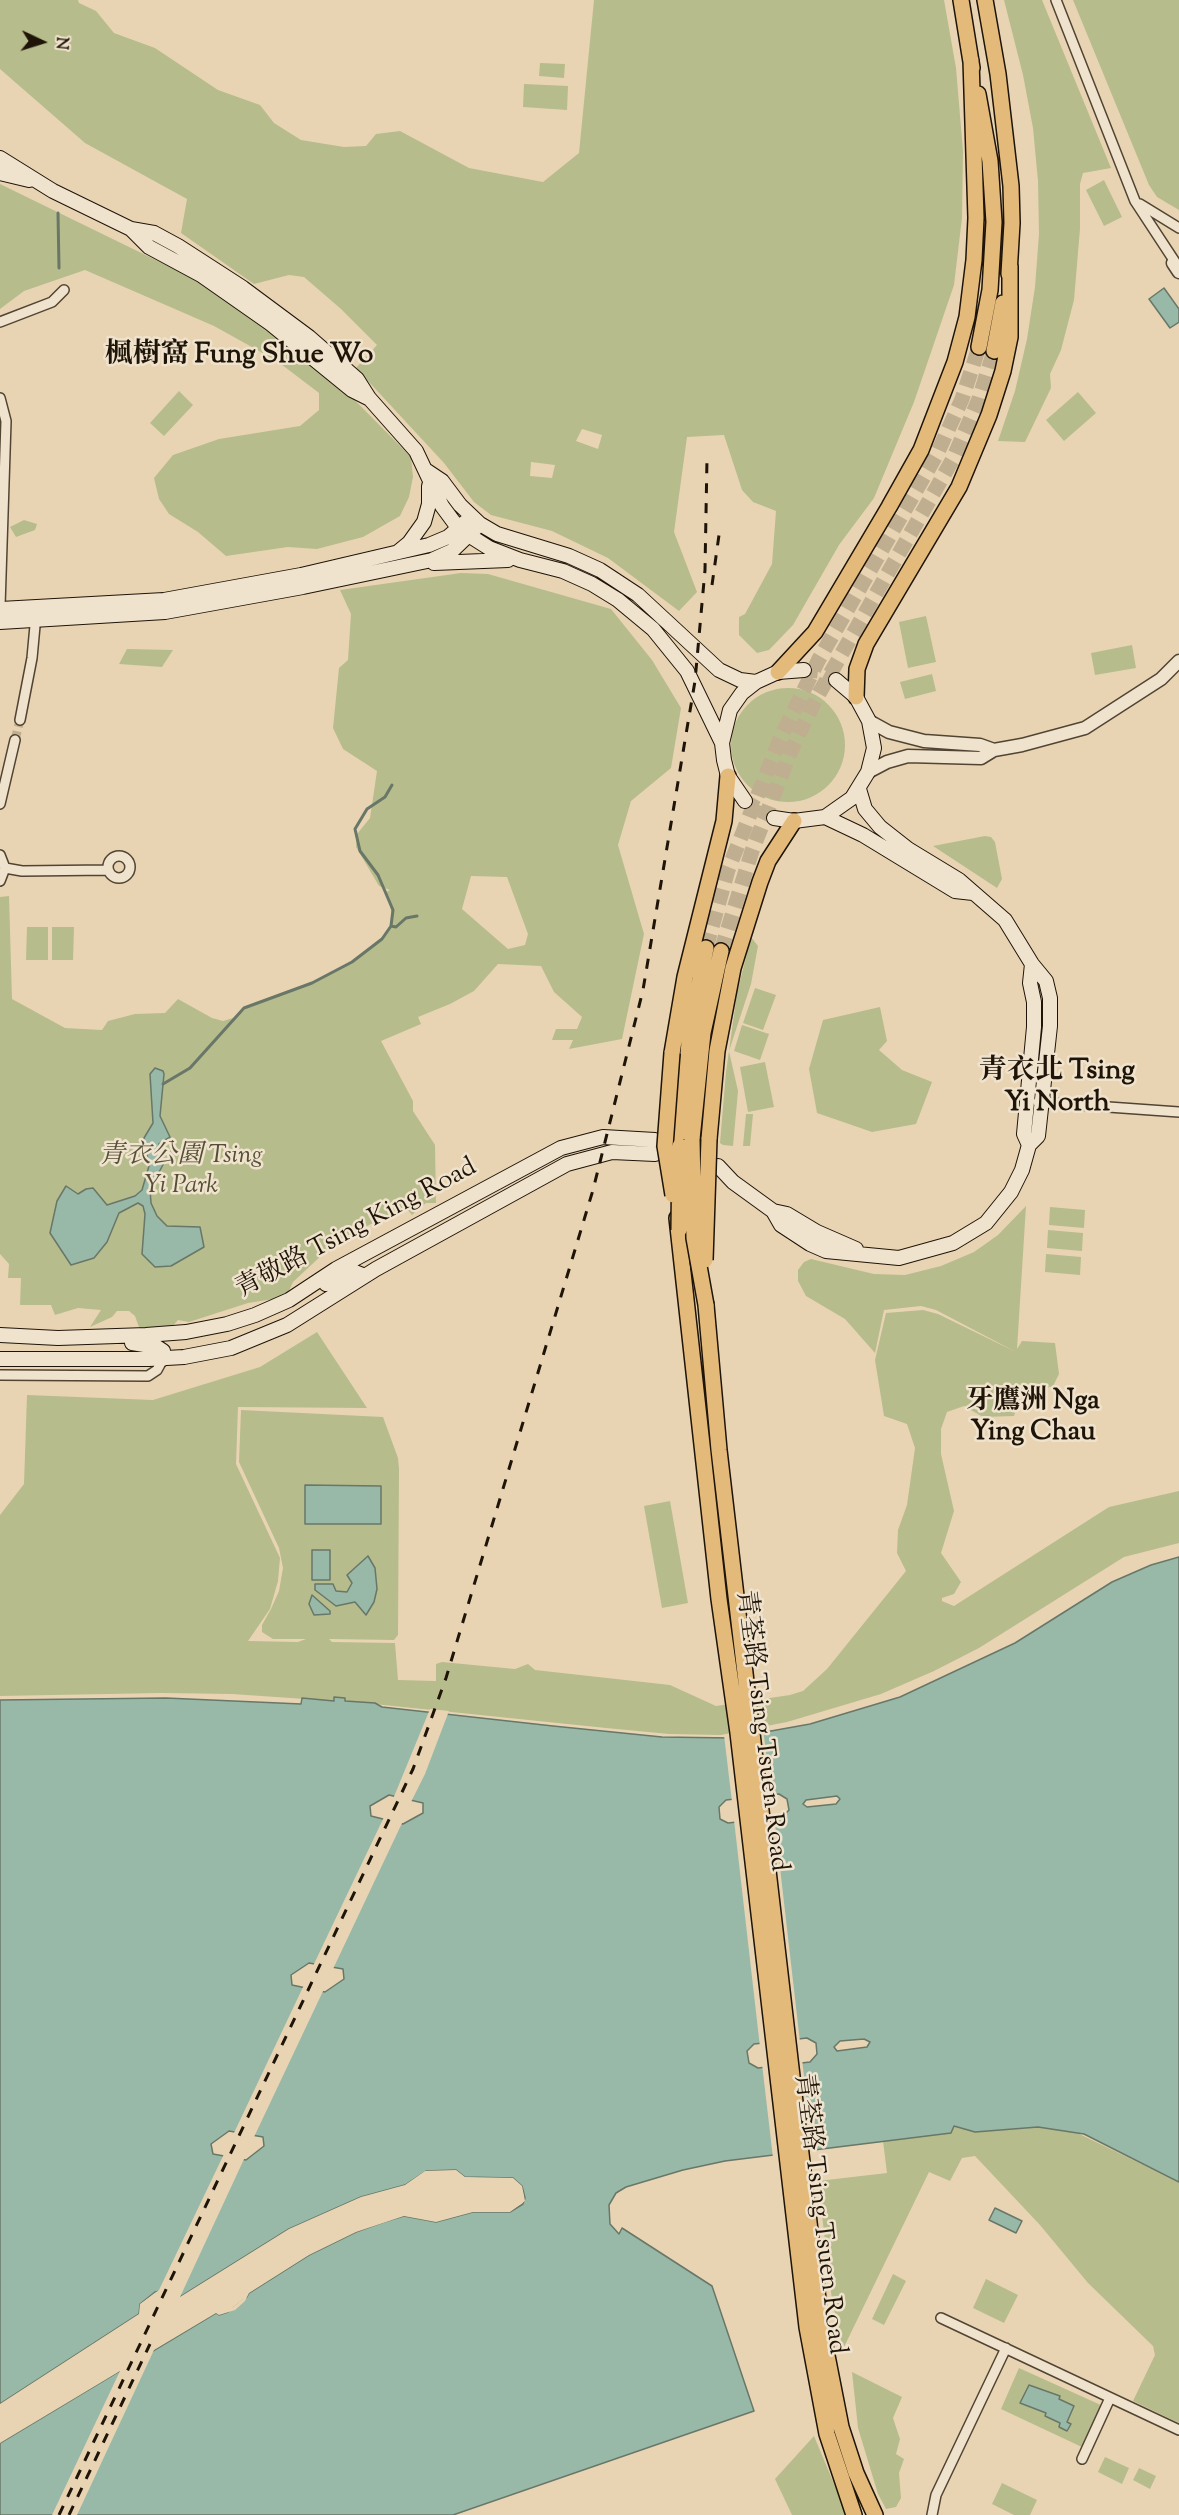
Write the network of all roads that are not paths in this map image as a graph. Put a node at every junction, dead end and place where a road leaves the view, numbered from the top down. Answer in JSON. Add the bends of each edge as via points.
{"nodes":[{"id":1,"x":962,"y":0,"type":"edge"},
{"id":2,"x":985,"y":0,"type":"edge"},
{"id":3,"x":1056,"y":0,"type":"edge"},
{"id":4,"x":970,"y":60,"type":"junction"},
{"id":5,"x":0,"y":158,"type":"edge"},
{"id":6,"x":0,"y":173,"type":"edge"},
{"id":7,"x":32,"y":180,"type":"junction"},
{"id":8,"x":1135,"y":201,"type":"junction"},
{"id":9,"x":1179,"y":228,"type":"edge"},
{"id":10,"x":1010,"y":266,"type":"junction"},
{"id":11,"x":1177,"y":267,"type":"edge"},
{"id":12,"x":64,"y":290,"type":"dead end"},
{"id":13,"x":0,"y":321,"type":"edge"},
{"id":14,"x":0,"y":398,"type":"edge"},
{"id":15,"x":427,"y":471,"type":"junction"},
{"id":16,"x":476,"y":521,"type":"junction"},
{"id":17,"x":464,"y":533,"type":"junction"},
{"id":18,"x":396,"y":553,"type":"junction"},
{"id":19,"x":520,"y":560,"type":"junction"},
{"id":20,"x":411,"y":565,"type":"junction"},
{"id":21,"x":0,"y":607,"type":"edge"},
{"id":22,"x":36,"y":607,"type":"junction"},
{"id":23,"x":35,"y":621,"type":"junction"},
{"id":24,"x":0,"y":622,"type":"edge"},
{"id":25,"x":1179,"y":661,"type":"edge"},
{"id":26,"x":804,"y":670,"type":"tunnel mouth"},
{"id":27,"x":778,"y":672,"type":"junction"},
{"id":28,"x":836,"y":680,"type":"tunnel mouth"},
{"id":29,"x":756,"y":682,"type":"junction"},
{"id":30,"x":856,"y":697,"type":"junction"},
{"id":31,"x":20,"y":720,"type":"tunnel mouth"},
{"id":32,"x":869,"y":722,"type":"junction"},
{"id":33,"x":15,"y":740,"type":"tunnel mouth"},
{"id":34,"x":722,"y":743,"type":"junction"},
{"id":35,"x":994,"y":750,"type":"junction"},
{"id":36,"x":868,"y":772,"type":"junction"},
{"id":37,"x":728,"y":776,"type":"junction"},
{"id":38,"x":859,"y":789,"type":"junction"},
{"id":39,"x":745,"y":801,"type":"tunnel mouth"},
{"id":40,"x":0,"y":804,"type":"edge"},
{"id":41,"x":825,"y":817,"type":"junction"},
{"id":42,"x":774,"y":818,"type":"tunnel mouth"},
{"id":43,"x":794,"y":821,"type":"junction"},
{"id":44,"x":0,"y":855,"type":"edge"},
{"id":45,"x":5,"y":868,"type":"junction"},
{"id":46,"x":108,"y":870,"type":"dead end"},
{"id":47,"x":0,"y":880,"type":"edge"},
{"id":48,"x":974,"y":894,"type":"junction"},
{"id":49,"x":1032,"y":964,"type":"junction"},
{"id":50,"x":1027,"y":1102,"type":"junction"},
{"id":51,"x":1044,"y":1103,"type":"junction"},
{"id":52,"x":1179,"y":1112,"type":"edge"},
{"id":53,"x":1029,"y":1145,"type":"junction"},
{"id":54,"x":716,"y":1171,"type":"dead end"},
{"id":55,"x":514,"y":1174,"type":"junction"},
{"id":56,"x":542,"y":1178,"type":"junction"},
{"id":57,"x":679,"y":1230,"type":"junction"},
{"id":58,"x":357,"y":1273,"type":"junction"},
{"id":59,"x":706,"y":1305,"type":"junction"},
{"id":60,"x":0,"y":1335,"type":"edge"},
{"id":61,"x":89,"y":1338,"type":"junction"},
{"id":62,"x":0,"y":1359,"type":"edge"},
{"id":63,"x":163,"y":1359,"type":"junction"},
{"id":64,"x":0,"y":1375,"type":"edge"},
{"id":65,"x":942,"y":2318,"type":"dead end"},
{"id":66,"x":1006,"y":2348,"type":"junction"},
{"id":67,"x":1110,"y":2398,"type":"junction"},
{"id":68,"x":1179,"y":2430,"type":"edge"},
{"id":69,"x":1082,"y":2459,"type":"dead end"},
{"id":70,"x":854,"y":2515,"type":"edge"},
{"id":71,"x":875,"y":2515,"type":"edge"},
{"id":72,"x":932,"y":2515,"type":"edge"}],
"edges":[{"from":1,"to":4,"type":"main road"},
{"from":2,"to":10,"type":"main road","via":[[1008,155]]},
{"from":3,"to":8,"type":"street"},
{"from":4,"to":10,"type":"main road","via":[[990,161],[993,199],[986,349]]},
{"from":4,"to":27,"type":"main road","via":[[974,260],[967,317],[955,362],[931,428],[890,507],[815,632]]},
{"from":5,"to":7,"type":"main road"},
{"from":6,"to":7,"type":"main road"},
{"from":7,"to":15,"type":"main road","via":[[131,229],[149,247],[201,275],[271,324],[352,390],[369,398],[409,443]]},
{"from":8,"to":9,"type":"street"},
{"from":8,"to":11,"type":"street"},
{"from":10,"to":30,"type":"main road","via":[[1010,337],[989,415],[958,487],[863,651],[857,669]]},
{"from":12,"to":13,"type":"street","via":[[52,302]]},
{"from":14,"to":21,"type":"street","via":[[6,421]]},
{"from":15,"to":16,"type":"main road","via":[[442,481]]},
{"from":15,"to":17,"type":"main road","via":[[441,506]]},
{"from":15,"to":18,"type":"main road","via":[[430,492],[426,515],[419,531]]},
{"from":16,"to":17,"type":"main road"},
{"from":16,"to":29,"type":"main road","via":[[498,534],[569,556],[613,577],[719,670],[740,680]]},
{"from":17,"to":18,"type":"main road"},
{"from":17,"to":19,"type":"main road"},
{"from":17,"to":20,"type":"main road","via":[[444,556]]},
{"from":18,"to":22,"type":"main road","via":[[164,600]]},
{"from":19,"to":20,"type":"main road"},
{"from":19,"to":34,"type":"main road","via":[[563,571],[592,584],[653,629],[687,671]]},
{"from":20,"to":23,"type":"main road","via":[[165,612]]},
{"from":21,"to":22,"type":"main road"},
{"from":22,"to":23,"type":"street"},
{"from":23,"to":24,"type":"main road"},
{"from":23,"to":31,"type":"street"},
{"from":25,"to":35,"type":"street","via":[[1161,679],[1085,728]]},
{"from":26,"to":27,"type":"main road"},
{"from":27,"to":29,"type":"main road"},
{"from":28,"to":30,"type":"main road"},
{"from":29,"to":34,"type":"main road","via":[[730,710]]},
{"from":30,"to":32,"type":"main road"},
{"from":32,"to":35,"type":"street","via":[[906,737]]},
{"from":32,"to":36,"type":"main road","via":[[873,748]]},
{"from":33,"to":40,"type":"street"},
{"from":34,"to":37,"type":"main road"},
{"from":35,"to":36,"type":"street","via":[[981,758],[908,756]]},
{"from":36,"to":38,"type":"main road"},
{"from":37,"to":39,"type":"main road"},
{"from":37,"to":57,"type":"main road","bridge":true,"via":[[724,821],[685,977],[669,1080],[665,1146]]},
{"from":38,"to":41,"type":"main road"},
{"from":38,"to":48,"type":"main road","via":[[865,809],[880,827]]},
{"from":41,"to":43,"type":"main road"},
{"from":41,"to":48,"type":"main road","via":[[863,835],[955,891]]},
{"from":42,"to":43,"type":"main road"},
{"from":43,"to":59,"type":"main road","bridge":true,"via":[[768,861],[744,925],[727,994],[714,1076],[706,1198]]},
{"from":44,"to":45,"type":"street"},
{"from":45,"to":46,"type":"street"},
{"from":45,"to":47,"type":"street"},
{"from":48,"to":49,"type":"main road","via":[[1005,920]]},
{"from":49,"to":50,"type":"main road","via":[[1034,1027]]},
{"from":49,"to":51,"type":"main road","via":[[1046,981],[1050,998]]},
{"from":50,"to":51,"type":"street"},
{"from":50,"to":53,"type":"main road","via":[[1024,1134]]},
{"from":51,"to":52,"type":"street"},
{"from":51,"to":53,"type":"main road","via":[[1038,1136]]},
{"from":53,"to":54,"type":"main road","via":[[1011,1192],[986,1222],[953,1243],[899,1258],[826,1251],[810,1244],[781,1225],[773,1211]]},
{"from":55,"to":56,"type":"main road"},
{"from":55,"to":56,"type":"main road","name":"青敬路 Tsing King Road","via":[[561,1148],[593,1138],[627,1137],[655,1147],[595,1155]]},
{"from":55,"to":58,"type":"main road","name":"青敬路 Tsing King Road"},
{"from":56,"to":58,"type":"main road","name":"青敬路 Tsing King Road"},
{"from":57,"to":59,"type":"main road","name":"青荃路 Tsing Tsuen Road","bridge":true,"via":[[684,1085],[692,1022],[714,950],[692,1139],[694,1238]]},
{"from":57,"to":70,"type":"main road","name":"青荃路 Tsing Tsuen Road","via":[[719,1599],[807,2327],[822,2413]]},
{"from":58,"to":61,"type":"main road","name":"青敬路 Tsing King Road","via":[[255,1315],[212,1327]]},
{"from":58,"to":63,"type":"main road","name":"青敬路 Tsing King Road","via":[[263,1336],[224,1349]]},
{"from":59,"to":71,"type":"main road","name":"青荃路 Tsing Tsuen Road","via":[[719,1450],[821,2325],[848,2452]]},
{"from":60,"to":61,"type":"main road","name":"青敬路 Tsing King Road"},
{"from":61,"to":63,"type":"main road","via":[[101,1343],[148,1344],[163,1351]]},
{"from":62,"to":63,"type":"main road","name":"青敬路 Tsing King Road"},
{"from":63,"to":64,"type":"street","via":[[158,1370],[148,1376]]},
{"from":65,"to":66,"type":"street"},
{"from":66,"to":67,"type":"street"},
{"from":66,"to":72,"type":"street","via":[[936,2495]]},
{"from":67,"to":68,"type":"street"},
{"from":67,"to":69,"type":"street"}]}
